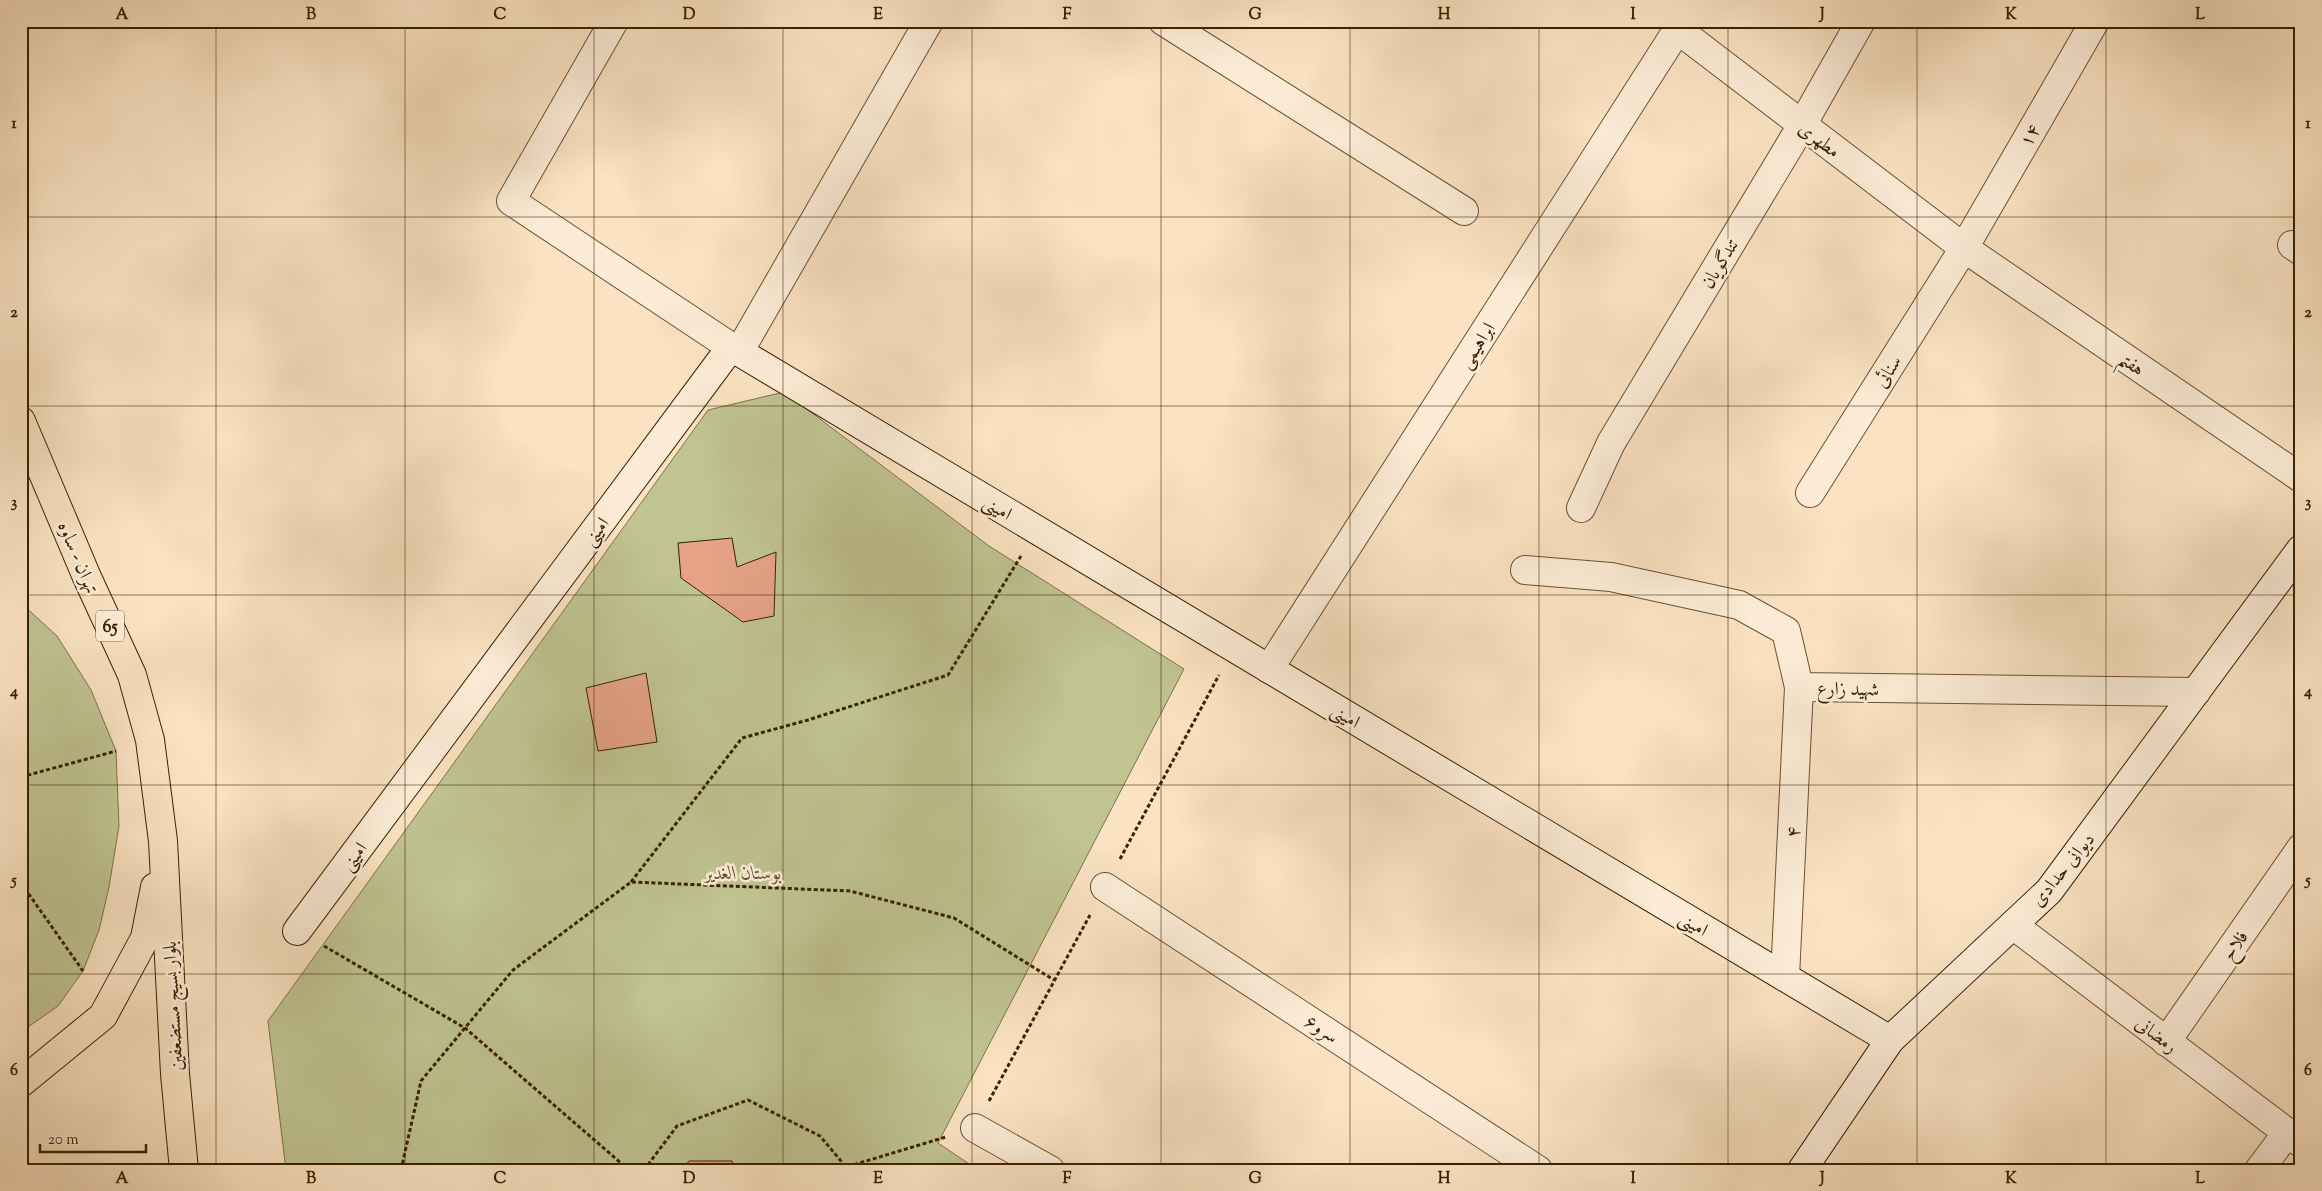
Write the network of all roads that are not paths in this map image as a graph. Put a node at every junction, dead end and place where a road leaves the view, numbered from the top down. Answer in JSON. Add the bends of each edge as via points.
{"nodes":[{"id":1,"x":614,"y":21,"type":"edge"},
{"id":2,"x":929,"y":21,"type":"edge"},
{"id":3,"x":1164,"y":21,"type":"edge"},
{"id":4,"x":1861,"y":21,"type":"edge"},
{"id":5,"x":2095,"y":21,"type":"edge"},
{"id":6,"x":1680,"y":25,"type":"edge"},
{"id":7,"x":1802,"y":125,"type":"junction"},
{"id":8,"x":1464,"y":211,"type":"dead end"},
{"id":9,"x":1964,"y":248,"type":"junction"},
{"id":10,"x":735,"y":350,"type":"junction"},
{"id":11,"x":21,"y":421,"type":"edge"},
{"id":12,"x":2301,"y":478,"type":"edge"},
{"id":13,"x":1810,"y":493,"type":"dead end"},
{"id":14,"x":1581,"y":508,"type":"dead end"},
{"id":15,"x":2301,"y":549,"type":"edge"},
{"id":16,"x":1525,"y":570,"type":"dead end"},
{"id":17,"x":1269,"y":669,"type":"junction"},
{"id":18,"x":1799,"y":687,"type":"junction"},
{"id":19,"x":2196,"y":692,"type":"junction"},
{"id":20,"x":163,"y":841,"type":"junction"},
{"id":21,"x":2301,"y":848,"type":"edge"},
{"id":22,"x":1105,"y":886,"type":"dead end"},
{"id":23,"x":2013,"y":925,"type":"junction"},
{"id":24,"x":297,"y":931,"type":"road end"},
{"id":25,"x":1785,"y":977,"type":"junction"},
{"id":26,"x":1890,"y":1040,"type":"junction"},
{"id":27,"x":2166,"y":1042,"type":"junction"},
{"id":28,"x":21,"y":1083,"type":"edge"},
{"id":29,"x":975,"y":1128,"type":"road end"},
{"id":30,"x":2294,"y":1138,"type":"edge"},
{"id":31,"x":184,"y":1170,"type":"edge"},
{"id":32,"x":1050,"y":1170,"type":"edge"},
{"id":33,"x":1538,"y":1170,"type":"edge"},
{"id":34,"x":1802,"y":1170,"type":"edge"},
{"id":35,"x":2259,"y":1170,"type":"edge"}],
"edges":[{"from":1,"to":10,"type":"street","via":[[511,201]]},
{"from":2,"to":10,"type":"street"},
{"from":3,"to":8,"type":"street"},
{"from":4,"to":7,"type":"street","name":"تندگویان"},
{"from":5,"to":9,"type":"street","name":"۱۴"},
{"from":6,"to":7,"type":"street","name":"مطهری"},
{"from":6,"to":17,"type":"street","name":"ابراهیمی"},
{"from":7,"to":9,"type":"street","name":"مطهری"},
{"from":7,"to":14,"type":"street","name":"تندگویان","via":[[1612,443]]},
{"from":9,"to":12,"type":"street","name":"هفتم"},
{"from":9,"to":13,"type":"street","name":"سنائی"},
{"from":10,"to":17,"type":"street","name":"امینی"},
{"from":10,"to":24,"type":"street","name":"امینی"},
{"from":11,"to":20,"type":"highway","name":"تهران - ساوه","number":"65","via":[[132,675],[150,740]]},
{"from":15,"to":19,"type":"street","name":"دیوانی حدادی"},
{"from":16,"to":18,"type":"street","name":"شهید زارع","via":[[1611,577],[1739,605],[1786,631]]},
{"from":17,"to":25,"type":"street","name":"امینی"},
{"from":18,"to":19,"type":"street","name":"شهید زارع"},
{"from":18,"to":25,"type":"street","name":"۴"},
{"from":19,"to":23,"type":"street","name":"دیوانی حدادی","via":[[2049,891]]},
{"from":20,"to":28,"type":"highway","number":"65","via":[[146,938],[102,1016]]},
{"from":20,"to":31,"type":"highway","name":"بلوار بسیج مستضعفین","number":"65","via":[[175,1074]]},
{"from":21,"to":27,"type":"street","name":"فلاح"},
{"from":22,"to":33,"type":"street","name":"سرو۶"},
{"from":23,"to":26,"type":"street","name":"دیوانی حدادی"},
{"from":23,"to":27,"type":"street","name":"رمضانی"},
{"from":25,"to":26,"type":"street","name":"امینی"},
{"from":26,"to":34,"type":"street","name":"دیوانی حدادی"},
{"from":27,"to":30,"type":"street","name":"رمضانی"},
{"from":29,"to":32,"type":"street"},
{"from":30,"to":35,"type":"street"}]}
